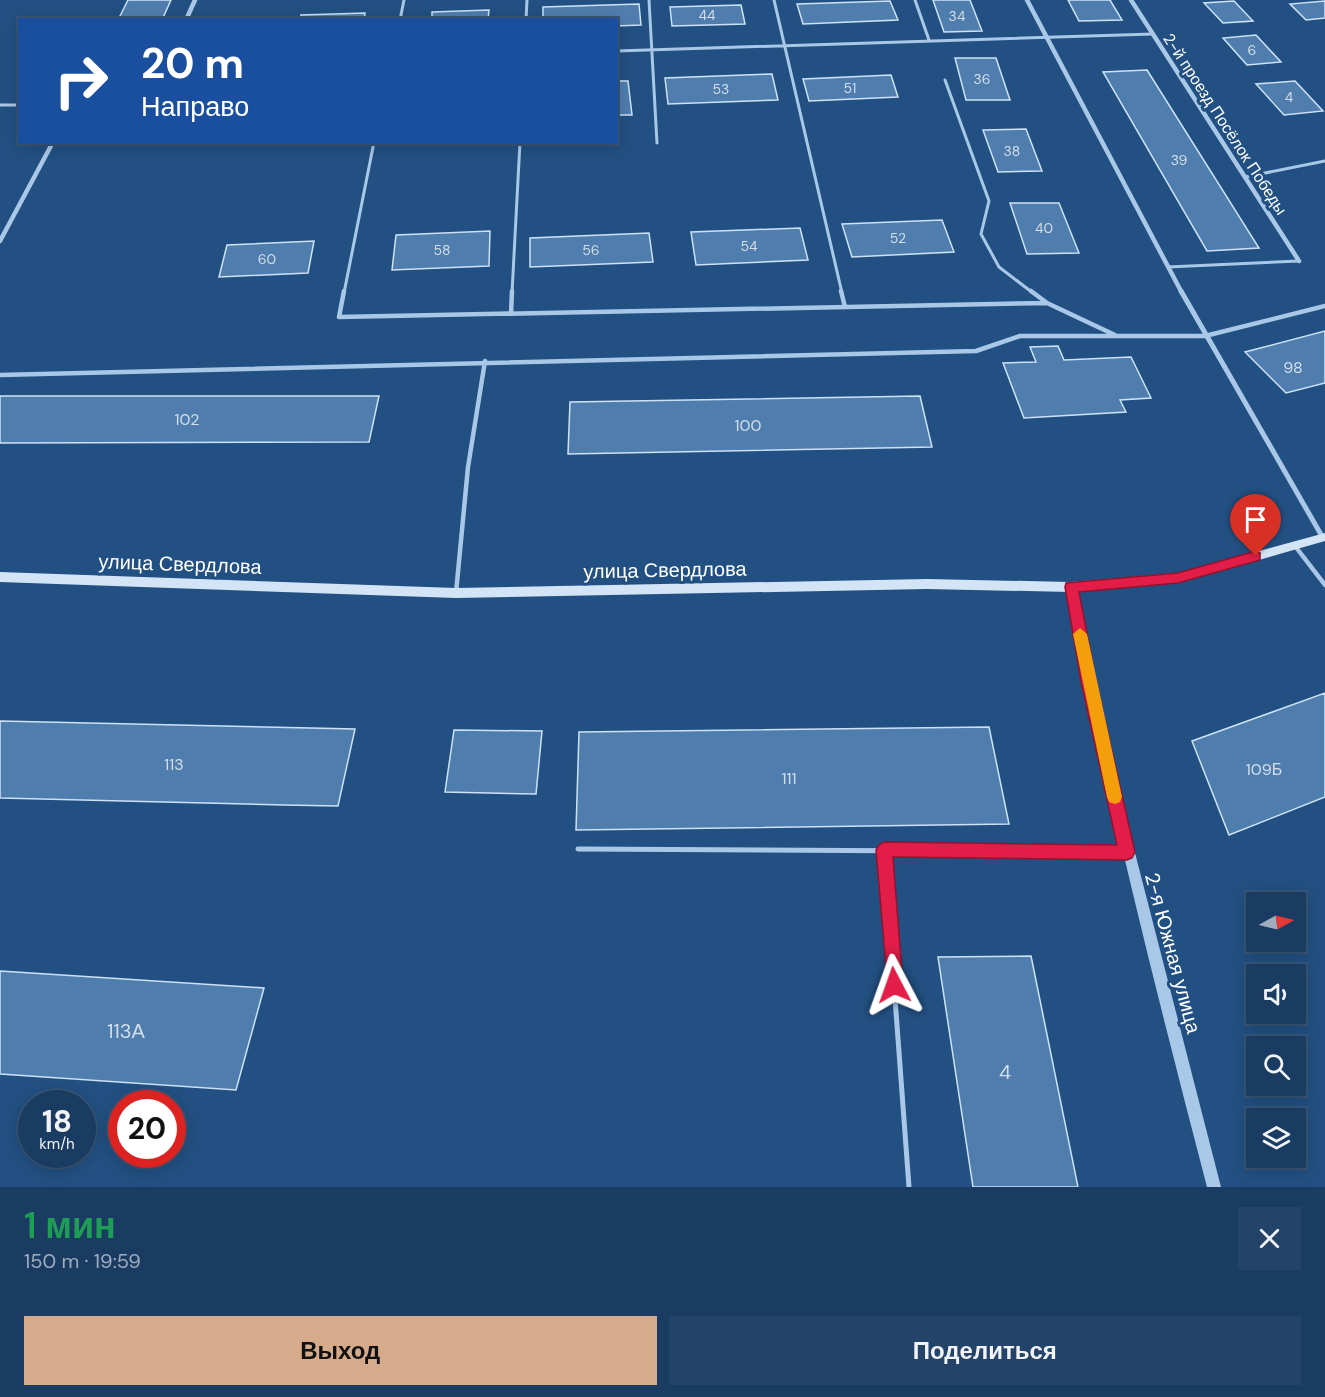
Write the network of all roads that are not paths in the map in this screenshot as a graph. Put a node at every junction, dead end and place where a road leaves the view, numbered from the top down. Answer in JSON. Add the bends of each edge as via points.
{"nodes":[{"id":1,"x":195,"y":0,"type":"edge"},
{"id":2,"x":404,"y":0,"type":"edge"},
{"id":3,"x":527,"y":0,"type":"edge"},
{"id":4,"x":649,"y":0,"type":"edge"},
{"id":5,"x":774,"y":0,"type":"edge"},
{"id":6,"x":915,"y":0,"type":"edge"},
{"id":7,"x":1027,"y":0,"type":"edge"},
{"id":8,"x":1131,"y":0,"type":"edge"},
{"id":9,"x":187,"y":18,"type":"edge"},
{"id":10,"x":400,"y":18,"type":"edge"},
{"id":11,"x":526,"y":18,"type":"edge"},
{"id":12,"x":1153,"y":34,"type":"junction"},
{"id":13,"x":1049,"y":36,"type":"junction"},
{"id":14,"x":929,"y":40,"type":"junction"},
{"id":15,"x":653,"y":50,"type":"junction"},
{"id":16,"x":618,"y":51,"type":"edge"},
{"id":17,"x":945,"y":80,"type":"dead end"},
{"id":18,"x":0,"y":105,"type":"edge"},
{"id":19,"x":18,"y":105,"type":"edge"},
{"id":20,"x":657,"y":143,"type":"dead end"},
{"id":21,"x":51,"y":144,"type":"edge"},
{"id":22,"x":374,"y":144,"type":"edge"},
{"id":23,"x":520,"y":144,"type":"edge"},
{"id":24,"x":1325,"y":161,"type":"edge"},
{"id":25,"x":1245,"y":177,"type":"junction"},
{"id":26,"x":0,"y":241,"type":"edge"},
{"id":27,"x":1299,"y":261,"type":"joint"},
{"id":28,"x":1168,"y":267,"type":"junction"},
{"id":29,"x":1047,"y":303,"type":"junction"},
{"id":30,"x":1325,"y":306,"type":"edge"},
{"id":31,"x":845,"y":307,"type":"junction"},
{"id":32,"x":511,"y":314,"type":"junction"},
{"id":33,"x":1117,"y":336,"type":"junction"},
{"id":34,"x":1205,"y":336,"type":"junction"},
{"id":35,"x":485,"y":361,"type":"junction"},
{"id":36,"x":0,"y":375,"type":"edge"},
{"id":37,"x":1324,"y":537,"type":"edge"},
{"id":38,"x":1295,"y":546,"type":"junction"},
{"id":39,"x":0,"y":577,"type":"edge"},
{"id":40,"x":1325,"y":585,"type":"edge"},
{"id":41,"x":1071,"y":587,"type":"junction"},
{"id":42,"x":456,"y":593,"type":"junction"},
{"id":43,"x":578,"y":849,"type":"dead end"},
{"id":44,"x":884,"y":850,"type":"junction"},
{"id":45,"x":1127,"y":852,"type":"junction"},
{"id":46,"x":909,"y":1187,"type":"edge"},
{"id":47,"x":1214,"y":1187,"type":"edge"}],
"edges":[{"from":1,"to":9,"type":"street"},
{"from":2,"to":10,"type":"lane"},
{"from":3,"to":11,"type":"lane"},
{"from":4,"to":15,"type":"lane"},
{"from":5,"to":31,"type":"lane"},
{"from":6,"to":14,"type":"lane"},
{"from":7,"to":13,"type":"street"},
{"from":8,"to":12,"type":"street","name":"2-й проезд Посёлок Победы"},
{"from":12,"to":13,"type":"lane"},
{"from":12,"to":25,"type":"street","name":"2-й проезд Посёлок Победы"},
{"from":13,"to":14,"type":"lane"},
{"from":13,"to":28,"type":"street"},
{"from":14,"to":15,"type":"lane"},
{"from":15,"to":16,"type":"lane"},
{"from":15,"to":20,"type":"lane"},
{"from":17,"to":29,"type":"lane","via":[[989,201],[981,234],[999,267]]},
{"from":18,"to":19,"type":"lane"},
{"from":21,"to":26,"type":"street"},
{"from":22,"to":32,"type":"lane","via":[[339,317]]},
{"from":23,"to":32,"type":"lane"},
{"from":24,"to":25,"type":"lane"},
{"from":25,"to":27,"type":"street","name":"2-й проезд Посёлок Победы"},
{"from":27,"to":28,"type":"lane"},
{"from":28,"to":34,"type":"street"},
{"from":29,"to":31,"type":"lane"},
{"from":29,"to":33,"type":"lane"},
{"from":30,"to":34,"type":"lane"},
{"from":31,"to":32,"type":"lane"},
{"from":33,"to":34,"type":"lane"},
{"from":33,"to":35,"type":"lane","via":[[1020,336],[976,351]]},
{"from":34,"to":37,"type":"street"},
{"from":35,"to":36,"type":"lane"},
{"from":35,"to":42,"type":"lane","via":[[468,467]]},
{"from":37,"to":38,"type":"main road","name":"улица Свердлова"},
{"from":38,"to":40,"type":"lane"},
{"from":38,"to":41,"type":"main road","name":"улица Свердлова","via":[[1178,578]]},
{"from":39,"to":42,"type":"main road","name":"улица Свердлова"},
{"from":41,"to":42,"type":"main road","name":"улица Свердлова","via":[[927,584]]},
{"from":41,"to":45,"type":"street","name":"2-я Южная улица"},
{"from":43,"to":44,"type":"lane"},
{"from":44,"to":45,"type":"lane"},
{"from":44,"to":46,"type":"lane"},
{"from":45,"to":47,"type":"street","name":"2-я Южная улица"}]}
